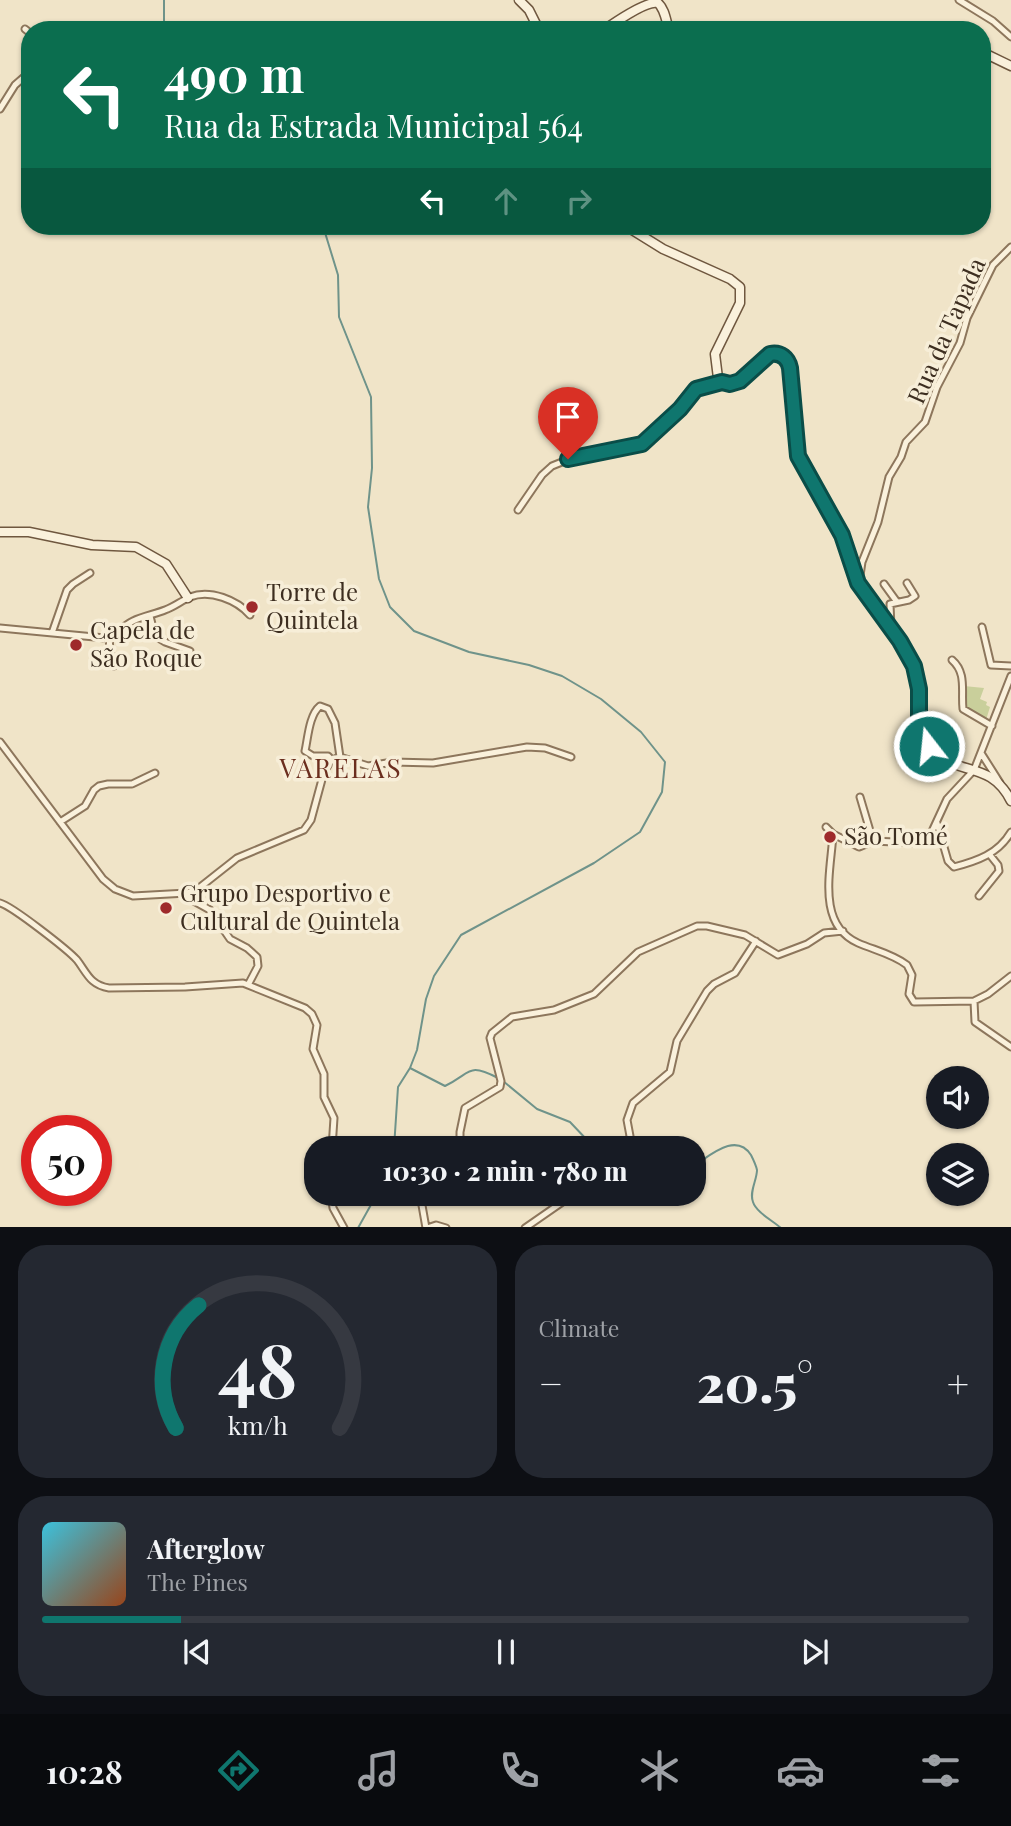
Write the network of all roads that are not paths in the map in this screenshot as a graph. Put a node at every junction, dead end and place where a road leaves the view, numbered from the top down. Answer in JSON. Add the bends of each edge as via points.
{"nodes":[{"id":1,"x":519,"y":0,"type":"edge"},
{"id":2,"x":959,"y":0,"type":"edge"},
{"id":3,"x":534,"y":21,"type":"edge"},
{"id":4,"x":617,"y":21,"type":"edge"},
{"id":5,"x":666,"y":21,"type":"edge"},
{"id":6,"x":1011,"y":37,"type":"edge"},
{"id":7,"x":991,"y":56,"type":"edge"},
{"id":8,"x":1011,"y":66,"type":"edge"},
{"id":9,"x":21,"y":80,"type":"edge"},
{"id":10,"x":0,"y":109,"type":"edge"},
{"id":11,"x":640,"y":235,"type":"edge"},
{"id":12,"x":1011,"y":247,"type":"edge"},
{"id":13,"x":722,"y":382,"type":"junction"},
{"id":14,"x":518,"y":510,"type":"dead end"},
{"id":15,"x":0,"y":532,"type":"edge"},
{"id":16,"x":148,"y":552,"type":"junction"},
{"id":17,"x":90,"y":573,"type":"dead end"},
{"id":18,"x":907,"y":583,"type":"dead end"},
{"id":19,"x":884,"y":584,"type":"dead end"},
{"id":20,"x":859,"y":585,"type":"junction"},
{"id":21,"x":175,"y":588,"type":"dead end"},
{"id":22,"x":889,"y":591,"type":"junction"},
{"id":23,"x":188,"y":598,"type":"junction"},
{"id":24,"x":897,"y":601,"type":"junction"},
{"id":25,"x":889,"y":606,"type":"junction"},
{"id":26,"x":250,"y":615,"type":"dead end"},
{"id":27,"x":150,"y":616,"type":"junction"},
{"id":28,"x":982,"y":627,"type":"dead end"},
{"id":29,"x":0,"y":628,"type":"edge"},
{"id":30,"x":892,"y":630,"type":"junction"},
{"id":31,"x":52,"y":633,"type":"junction"},
{"id":32,"x":109,"y":637,"type":"junction"},
{"id":33,"x":190,"y":650,"type":"dead end"},
{"id":34,"x":952,"y":660,"type":"dead end"},
{"id":35,"x":114,"y":666,"type":"dead end"},
{"id":36,"x":1011,"y":666,"type":"edge"},
{"id":37,"x":1011,"y":676,"type":"edge"},
{"id":38,"x":992,"y":726,"type":"junction"},
{"id":39,"x":0,"y":742,"type":"edge"},
{"id":40,"x":981,"y":754,"type":"junction"},
{"id":41,"x":340,"y":757,"type":"junction"},
{"id":42,"x":571,"y":757,"type":"dead end"},
{"id":43,"x":332,"y":760,"type":"junction"},
{"id":44,"x":974,"y":770,"type":"junction"},
{"id":45,"x":155,"y":773,"type":"dead end"},
{"id":46,"x":1004,"y":789,"type":"junction"},
{"id":47,"x":860,"y":797,"type":"dead end"},
{"id":48,"x":1011,"y":801,"type":"edge"},
{"id":49,"x":60,"y":822,"type":"junction"},
{"id":50,"x":937,"y":822,"type":"junction"},
{"id":51,"x":826,"y":827,"type":"dead end"},
{"id":52,"x":1011,"y":832,"type":"edge"},
{"id":53,"x":834,"y":834,"type":"junction"},
{"id":54,"x":873,"y":841,"type":"junction"},
{"id":55,"x":990,"y":855,"type":"junction"},
{"id":56,"x":182,"y":894,"type":"junction"},
{"id":57,"x":979,"y":895,"type":"dead end"},
{"id":58,"x":0,"y":904,"type":"edge"},
{"id":59,"x":843,"y":931,"type":"junction"},
{"id":60,"x":756,"y":941,"type":"junction"},
{"id":61,"x":1011,"y":976,"type":"edge"},
{"id":62,"x":248,"y":985,"type":"junction"},
{"id":63,"x":974,"y":1000,"type":"junction"},
{"id":64,"x":1011,"y":1047,"type":"edge"},
{"id":65,"x":333,"y":1136,"type":"edge"},
{"id":66,"x":460,"y":1136,"type":"edge"},
{"id":67,"x":629,"y":1136,"type":"edge"},
{"id":68,"x":333,"y":1206,"type":"edge"},
{"id":69,"x":423,"y":1206,"type":"edge"},
{"id":70,"x":556,"y":1206,"type":"edge"},
{"id":71,"x":344,"y":1227,"type":"edge"},
{"id":72,"x":427,"y":1227,"type":"edge"},
{"id":73,"x":446,"y":1227,"type":"edge"},
{"id":74,"x":525,"y":1227,"type":"edge"}],
"edges":[{"from":1,"to":3,"type":"main road"},
{"from":2,"to":6,"type":"street"},
{"from":4,"to":5,"type":"main road","via":[[653,1]]},
{"from":7,"to":8,"type":"main road"},
{"from":9,"to":10,"type":"street"},
{"from":11,"to":13,"type":"main road","via":[[740,287],[740,303],[715,358]]},
{"from":12,"to":20,"type":"street","name":"Rua da Tapada","via":[[993,265],[925,422],[906,442],[889,477]]},
{"from":13,"to":14,"type":"street","via":[[696,389],[642,444],[552,466]]},
{"from":13,"to":20,"type":"main road","via":[[743,380],[772,353],[789,362],[798,456],[842,535]]},
{"from":15,"to":16,"type":"main road","via":[[29,532]]},
{"from":16,"to":21,"type":"street","via":[[170,574]]},
{"from":16,"to":23,"type":"main road","via":[[171,569]]},
{"from":17,"to":31,"type":"street","via":[[67,590]]},
{"from":18,"to":24,"type":"street","via":[[915,596]]},
{"from":19,"to":22,"type":"street"},
{"from":20,"to":30,"type":"main road"},
{"from":22,"to":24,"type":"street"},
{"from":22,"to":25,"type":"street"},
{"from":23,"to":26,"type":"street","via":[[224,598]]},
{"from":23,"to":27,"type":"street"},
{"from":24,"to":25,"type":"street"},
{"from":25,"to":30,"type":"street"},
{"from":27,"to":32,"type":"street","via":[[132,621]]},
{"from":27,"to":33,"type":"street","via":[[155,636]]},
{"from":28,"to":36,"type":"street","via":[[991,665]]},
{"from":29,"to":31,"type":"street"},
{"from":30,"to":44,"type":"main road","via":[[916,673],[919,726],[925,740],[948,762]]},
{"from":31,"to":32,"type":"street"},
{"from":32,"to":35,"type":"street"},
{"from":34,"to":38,"type":"street","via":[[962,677],[962,709]]},
{"from":37,"to":38,"type":"street"},
{"from":38,"to":40,"type":"street"},
{"from":39,"to":49,"type":"street"},
{"from":40,"to":44,"type":"street"},
{"from":40,"to":46,"type":"street"},
{"from":41,"to":42,"type":"street","via":[[368,766],[393,761],[433,763],[527,747]]},
{"from":41,"to":43,"type":"street"},
{"from":41,"to":43,"type":"street","via":[[334,719],[320,706],[310,723],[305,751]]},
{"from":43,"to":56,"type":"street","via":[[304,830],[237,858],[199,888]]},
{"from":44,"to":46,"type":"main road","via":[[990,775]]},
{"from":44,"to":50,"type":"street","via":[[949,796]]},
{"from":45,"to":49,"type":"street","via":[[130,784],[99,786],[88,804]]},
{"from":46,"to":48,"type":"main road"},
{"from":47,"to":54,"type":"street"},
{"from":49,"to":56,"type":"street","via":[[115,889],[138,897]]},
{"from":50,"to":54,"type":"street","via":[[925,842]]},
{"from":50,"to":55,"type":"street","via":[[952,867]]},
{"from":51,"to":53,"type":"street"},
{"from":52,"to":55,"type":"street"},
{"from":53,"to":54,"type":"street","via":[[859,848]]},
{"from":53,"to":59,"type":"street","via":[[830,909]]},
{"from":55,"to":57,"type":"street","via":[[999,871]]},
{"from":56,"to":62,"type":"street","via":[[210,910],[230,939],[257,957],[258,966]]},
{"from":58,"to":62,"type":"street","via":[[21,914],[75,958],[101,987]]},
{"from":59,"to":60,"type":"street","via":[[824,933],[780,955]]},
{"from":59,"to":63,"type":"street","via":[[853,941],[907,965],[912,975],[909,994],[916,1003]]},
{"from":60,"to":66,"type":"street","via":[[697,926],[638,952],[592,995],[554,1010],[511,1018],[490,1038],[500,1079],[498,1090],[465,1108]]},
{"from":60,"to":67,"type":"street","via":[[735,973],[707,991],[677,1041],[669,1074],[634,1101],[627,1118]]},
{"from":61,"to":63,"type":"street"},
{"from":62,"to":65,"type":"street","via":[[305,1008],[315,1020],[318,1029],[313,1048],[324,1074],[324,1097],[334,1118]]},
{"from":63,"to":64,"type":"street","via":[[975,1022]]},
{"from":68,"to":71,"type":"street"},
{"from":69,"to":72,"type":"street"},
{"from":70,"to":74,"type":"street"},
{"from":72,"to":73,"type":"street"}]}
